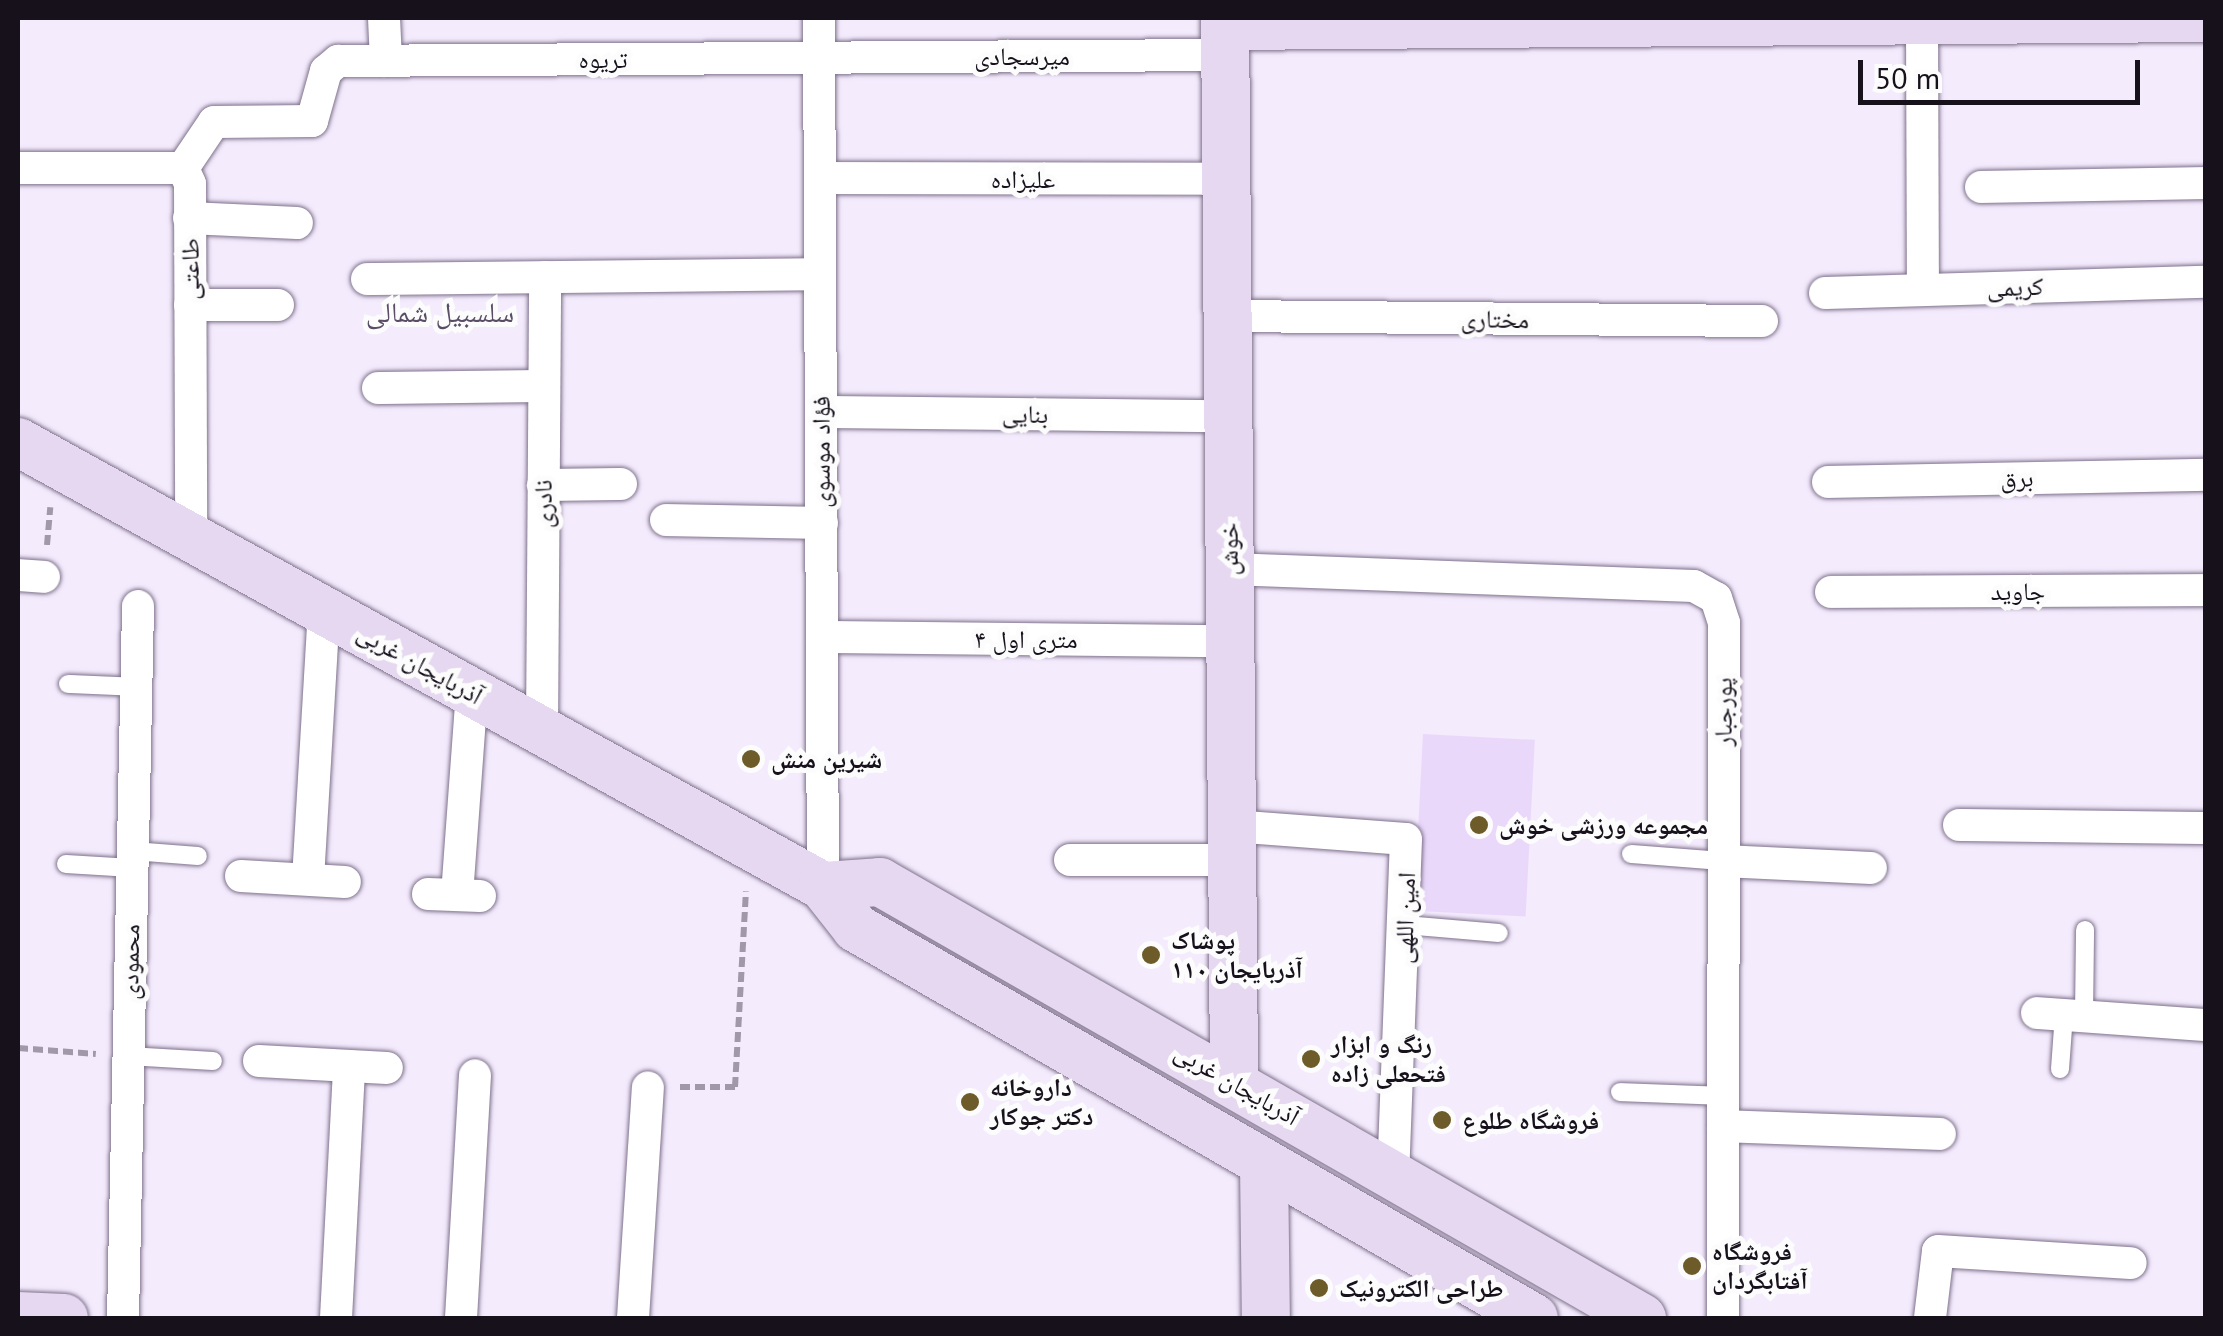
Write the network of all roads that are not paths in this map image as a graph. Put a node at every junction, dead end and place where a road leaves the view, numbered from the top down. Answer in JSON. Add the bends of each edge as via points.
{"nodes":[{"id":1,"x":384,"y":18,"type":"edge"},
{"id":2,"x":819,"y":18,"type":"edge"},
{"id":3,"x":2039,"y":18,"type":"edge"},
{"id":4,"x":2206,"y":18,"type":"edge"},
{"id":5,"x":1816,"y":19,"type":"edge"},
{"id":6,"x":1922,"y":20,"type":"junction"},
{"id":7,"x":1225,"y":33,"type":"edge"},
{"id":8,"x":820,"y":58,"type":"junction"},
{"id":9,"x":386,"y":61,"type":"junction"},
{"id":10,"x":18,"y":168,"type":"edge"},
{"id":11,"x":183,"y":168,"type":"junction"},
{"id":12,"x":820,"y":178,"type":"junction"},
{"id":13,"x":1226,"y":179,"type":"junction"},
{"id":14,"x":2206,"y":183,"type":"edge"},
{"id":15,"x":1982,"y":187,"type":"dead end"},
{"id":16,"x":189,"y":218,"type":"junction"},
{"id":17,"x":297,"y":223,"type":"dead end"},
{"id":18,"x":820,"y":274,"type":"junction"},
{"id":19,"x":545,"y":277,"type":"junction"},
{"id":20,"x":367,"y":279,"type":"dead end"},
{"id":21,"x":2206,"y":282,"type":"edge"},
{"id":22,"x":1923,"y":290,"type":"junction"},
{"id":23,"x":1824,"y":293,"type":"dead end"},
{"id":24,"x":190,"y":305,"type":"junction"},
{"id":25,"x":278,"y":305,"type":"dead end"},
{"id":26,"x":1227,"y":316,"type":"junction"},
{"id":27,"x":1762,"y":321,"type":"dead end"},
{"id":28,"x":544,"y":386,"type":"junction"},
{"id":29,"x":378,"y":388,"type":"dead end"},
{"id":30,"x":821,"y":412,"type":"junction"},
{"id":31,"x":1228,"y":416,"type":"junction"},
{"id":32,"x":35,"y":451,"type":"edge"},
{"id":33,"x":2206,"y":475,"type":"edge"},
{"id":34,"x":1828,"y":482,"type":"dead end"},
{"id":35,"x":621,"y":484,"type":"dead end"},
{"id":36,"x":542,"y":485,"type":"junction"},
{"id":37,"x":666,"y":520,"type":"dead end"},
{"id":38,"x":822,"y":524,"type":"junction"},
{"id":39,"x":190,"y":538,"type":"junction"},
{"id":40,"x":1229,"y":568,"type":"junction"},
{"id":41,"x":2206,"y":590,"type":"edge"},
{"id":42,"x":1831,"y":592,"type":"dead end"},
{"id":43,"x":138,"y":606,"type":"dead end"},
{"id":44,"x":324,"y":610,"type":"junction"},
{"id":45,"x":822,"y":637,"type":"junction"},
{"id":46,"x":1230,"y":640,"type":"junction"},
{"id":47,"x":68,"y":684,"type":"dead end"},
{"id":48,"x":136,"y":687,"type":"junction"},
{"id":49,"x":472,"y":692,"type":"junction"},
{"id":50,"x":542,"y":731,"type":"junction"},
{"id":51,"x":1958,"y":825,"type":"dead end"},
{"id":52,"x":2206,"y":828,"type":"edge"},
{"id":53,"x":1232,"y":843,"type":"junction"},
{"id":54,"x":1631,"y":854,"type":"dead end"},
{"id":55,"x":198,"y":856,"type":"dead end"},
{"id":56,"x":133,"y":859,"type":"junction"},
{"id":57,"x":1070,"y":860,"type":"dead end"},
{"id":58,"x":1723,"y":861,"type":"junction"},
{"id":59,"x":66,"y":864,"type":"dead end"},
{"id":60,"x":1871,"y":868,"type":"dead end"},
{"id":61,"x":241,"y":876,"type":"dead end"},
{"id":62,"x":308,"y":879,"type":"junction"},
{"id":63,"x":345,"y":882,"type":"dead end"},
{"id":64,"x":823,"y":886,"type":"junction"},
{"id":65,"x":455,"y":895,"type":"dead end"},
{"id":66,"x":1405,"y":924,"type":"junction"},
{"id":67,"x":2085,"y":930,"type":"dead end"},
{"id":68,"x":1499,"y":933,"type":"dead end"},
{"id":69,"x":2062,"y":1014,"type":"junction"},
{"id":70,"x":2206,"y":1025,"type":"edge"},
{"id":71,"x":128,"y":1056,"type":"junction"},
{"id":72,"x":213,"y":1061,"type":"dead end"},
{"id":73,"x":258,"y":1061,"type":"dead end"},
{"id":74,"x":349,"y":1066,"type":"junction"},
{"id":75,"x":387,"y":1068,"type":"dead end"},
{"id":76,"x":2060,"y":1069,"type":"dead end"},
{"id":77,"x":476,"y":1075,"type":"dead end"},
{"id":78,"x":1234,"y":1081,"type":"junction"},
{"id":79,"x":648,"y":1087,"type":"road end"},
{"id":80,"x":1620,"y":1092,"type":"dead end"},
{"id":81,"x":1723,"y":1111,"type":"junction"},
{"id":82,"x":1940,"y":1134,"type":"dead end"},
{"id":83,"x":1264,"y":1164,"type":"junction"},
{"id":84,"x":1393,"y":1173,"type":"junction"},
{"id":85,"x":2131,"y":1263,"type":"dead end"},
{"id":86,"x":18,"y":1316,"type":"edge"},
{"id":87,"x":64,"y":1318,"type":"edge"},
{"id":88,"x":122,"y":1318,"type":"edge"},
{"id":89,"x":336,"y":1318,"type":"edge"},
{"id":90,"x":461,"y":1318,"type":"edge"},
{"id":91,"x":633,"y":1318,"type":"edge"},
{"id":92,"x":1266,"y":1318,"type":"edge"},
{"id":93,"x":1534,"y":1318,"type":"edge"},
{"id":94,"x":1642,"y":1318,"type":"edge"},
{"id":95,"x":1723,"y":1318,"type":"edge"},
{"id":96,"x":1930,"y":1318,"type":"edge"}],
"edges":[{"from":1,"to":9,"type":"street"},
{"from":2,"to":8,"type":"street","name":"فؤاد موسوی"},
{"from":3,"to":4,"type":"main road"},
{"from":3,"to":6,"type":"main road"},
{"from":5,"to":6,"type":"main road"},
{"from":5,"to":7,"type":"main road"},
{"from":6,"to":22,"type":"street"},
{"from":7,"to":8,"type":"street","name":"میرسجادی"},
{"from":7,"to":13,"type":"main road","name":"خوش"},
{"from":8,"to":9,"type":"street","name":"تریوه"},
{"from":8,"to":12,"type":"street","name":"فؤاد موسوی"},
{"from":9,"to":11,"type":"street","name":"تریوه","via":[[332,65],[312,120],[214,122]]},
{"from":10,"to":11,"type":"street"},
{"from":11,"to":16,"type":"street","name":"طاعتی"},
{"from":12,"to":13,"type":"street","name":"علیزاده"},
{"from":12,"to":18,"type":"street","name":"فؤاد موسوی"},
{"from":13,"to":26,"type":"main road","name":"خوش"},
{"from":14,"to":15,"type":"street"},
{"from":16,"to":17,"type":"street"},
{"from":16,"to":24,"type":"street","name":"طاعتی"},
{"from":18,"to":19,"type":"street"},
{"from":18,"to":30,"type":"street","name":"فؤاد موسوی"},
{"from":19,"to":20,"type":"street"},
{"from":19,"to":28,"type":"street","name":"نادری"},
{"from":21,"to":22,"type":"street","name":"کریمی"},
{"from":22,"to":23,"type":"street","name":"کریمی"},
{"from":24,"to":25,"type":"street"},
{"from":24,"to":39,"type":"street","name":"طاعتی"},
{"from":26,"to":27,"type":"street","name":"مختاری"},
{"from":26,"to":31,"type":"main road","name":"خوش"},
{"from":28,"to":29,"type":"street"},
{"from":28,"to":36,"type":"street","name":"نادری"},
{"from":30,"to":31,"type":"street","name":"بنایی"},
{"from":30,"to":38,"type":"street","name":"فؤاد موسوی"},
{"from":31,"to":40,"type":"main road","name":"خوش"},
{"from":32,"to":39,"type":"main road","name":"آذربایجان غربی"},
{"from":33,"to":34,"type":"street","name":"برق"},
{"from":35,"to":36,"type":"street"},
{"from":36,"to":50,"type":"street","name":"نادری"},
{"from":37,"to":38,"type":"street"},
{"from":38,"to":45,"type":"street","name":"فؤاد موسوی"},
{"from":39,"to":44,"type":"main road","name":"آذربایجان غربی"},
{"from":40,"to":46,"type":"main road","name":"خوش"},
{"from":40,"to":58,"type":"street","name":"پورجبار","via":[[1706,590],[1724,622]]},
{"from":41,"to":42,"type":"street","name":"جاوید"},
{"from":43,"to":48,"type":"street","name":"محمودی"},
{"from":44,"to":49,"type":"main road","name":"آذربایجان غربی"},
{"from":44,"to":62,"type":"street"},
{"from":45,"to":46,"type":"street","name":"۴ متری اول"},
{"from":45,"to":64,"type":"street","name":"فؤاد موسوی"},
{"from":46,"to":53,"type":"main road","name":"خوش"},
{"from":47,"to":48,"type":"lane"},
{"from":48,"to":56,"type":"street","name":"محمودی"},
{"from":49,"to":50,"type":"main road","name":"آذربایجان غربی"},
{"from":49,"to":65,"type":"street"},
{"from":50,"to":64,"type":"main road","name":"آذربایجان غربی"},
{"from":51,"to":52,"type":"street"},
{"from":53,"to":57,"type":"street"},
{"from":53,"to":66,"type":"street","name":"امین اللهی","via":[[1404,836]]},
{"from":53,"to":78,"type":"main road","name":"خوش"},
{"from":54,"to":58,"type":"lane"},
{"from":55,"to":56,"type":"lane"},
{"from":56,"to":59,"type":"lane"},
{"from":56,"to":71,"type":"street","name":"محمودی"},
{"from":58,"to":60,"type":"street"},
{"from":58,"to":81,"type":"street","name":"پورجبار"},
{"from":61,"to":62,"type":"street"},
{"from":62,"to":63,"type":"street"},
{"from":64,"to":78,"type":"main road","name":"آذربایجان غربی","via":[[880,882]]},
{"from":64,"to":83,"type":"main road","name":"آذربایجان غربی","via":[[856,928]]},
{"from":66,"to":68,"type":"lane"},
{"from":66,"to":84,"type":"street","name":"امین اللهی"},
{"from":67,"to":69,"type":"lane"},
{"from":69,"to":70,"type":"street"},
{"from":69,"to":76,"type":"lane"},
{"from":71,"to":72,"type":"lane"},
{"from":71,"to":88,"type":"street","name":"محمودی"},
{"from":73,"to":74,"type":"street"},
{"from":74,"to":75,"type":"street"},
{"from":74,"to":89,"type":"street"},
{"from":77,"to":90,"type":"street"},
{"from":78,"to":84,"type":"main road","name":"آذربایجان غربی"},
{"from":79,"to":91,"type":"street"},
{"from":80,"to":81,"type":"lane"},
{"from":81,"to":82,"type":"street"},
{"from":81,"to":95,"type":"street","name":"پورجبار"},
{"from":83,"to":92,"type":"main road"},
{"from":83,"to":93,"type":"main road","name":"آذربایجان غربی"},
{"from":84,"to":94,"type":"main road","name":"آذربایجان غربی"},
{"from":85,"to":96,"type":"street","via":[[1938,1251]]},
{"from":86,"to":87,"type":"main road"}]}
